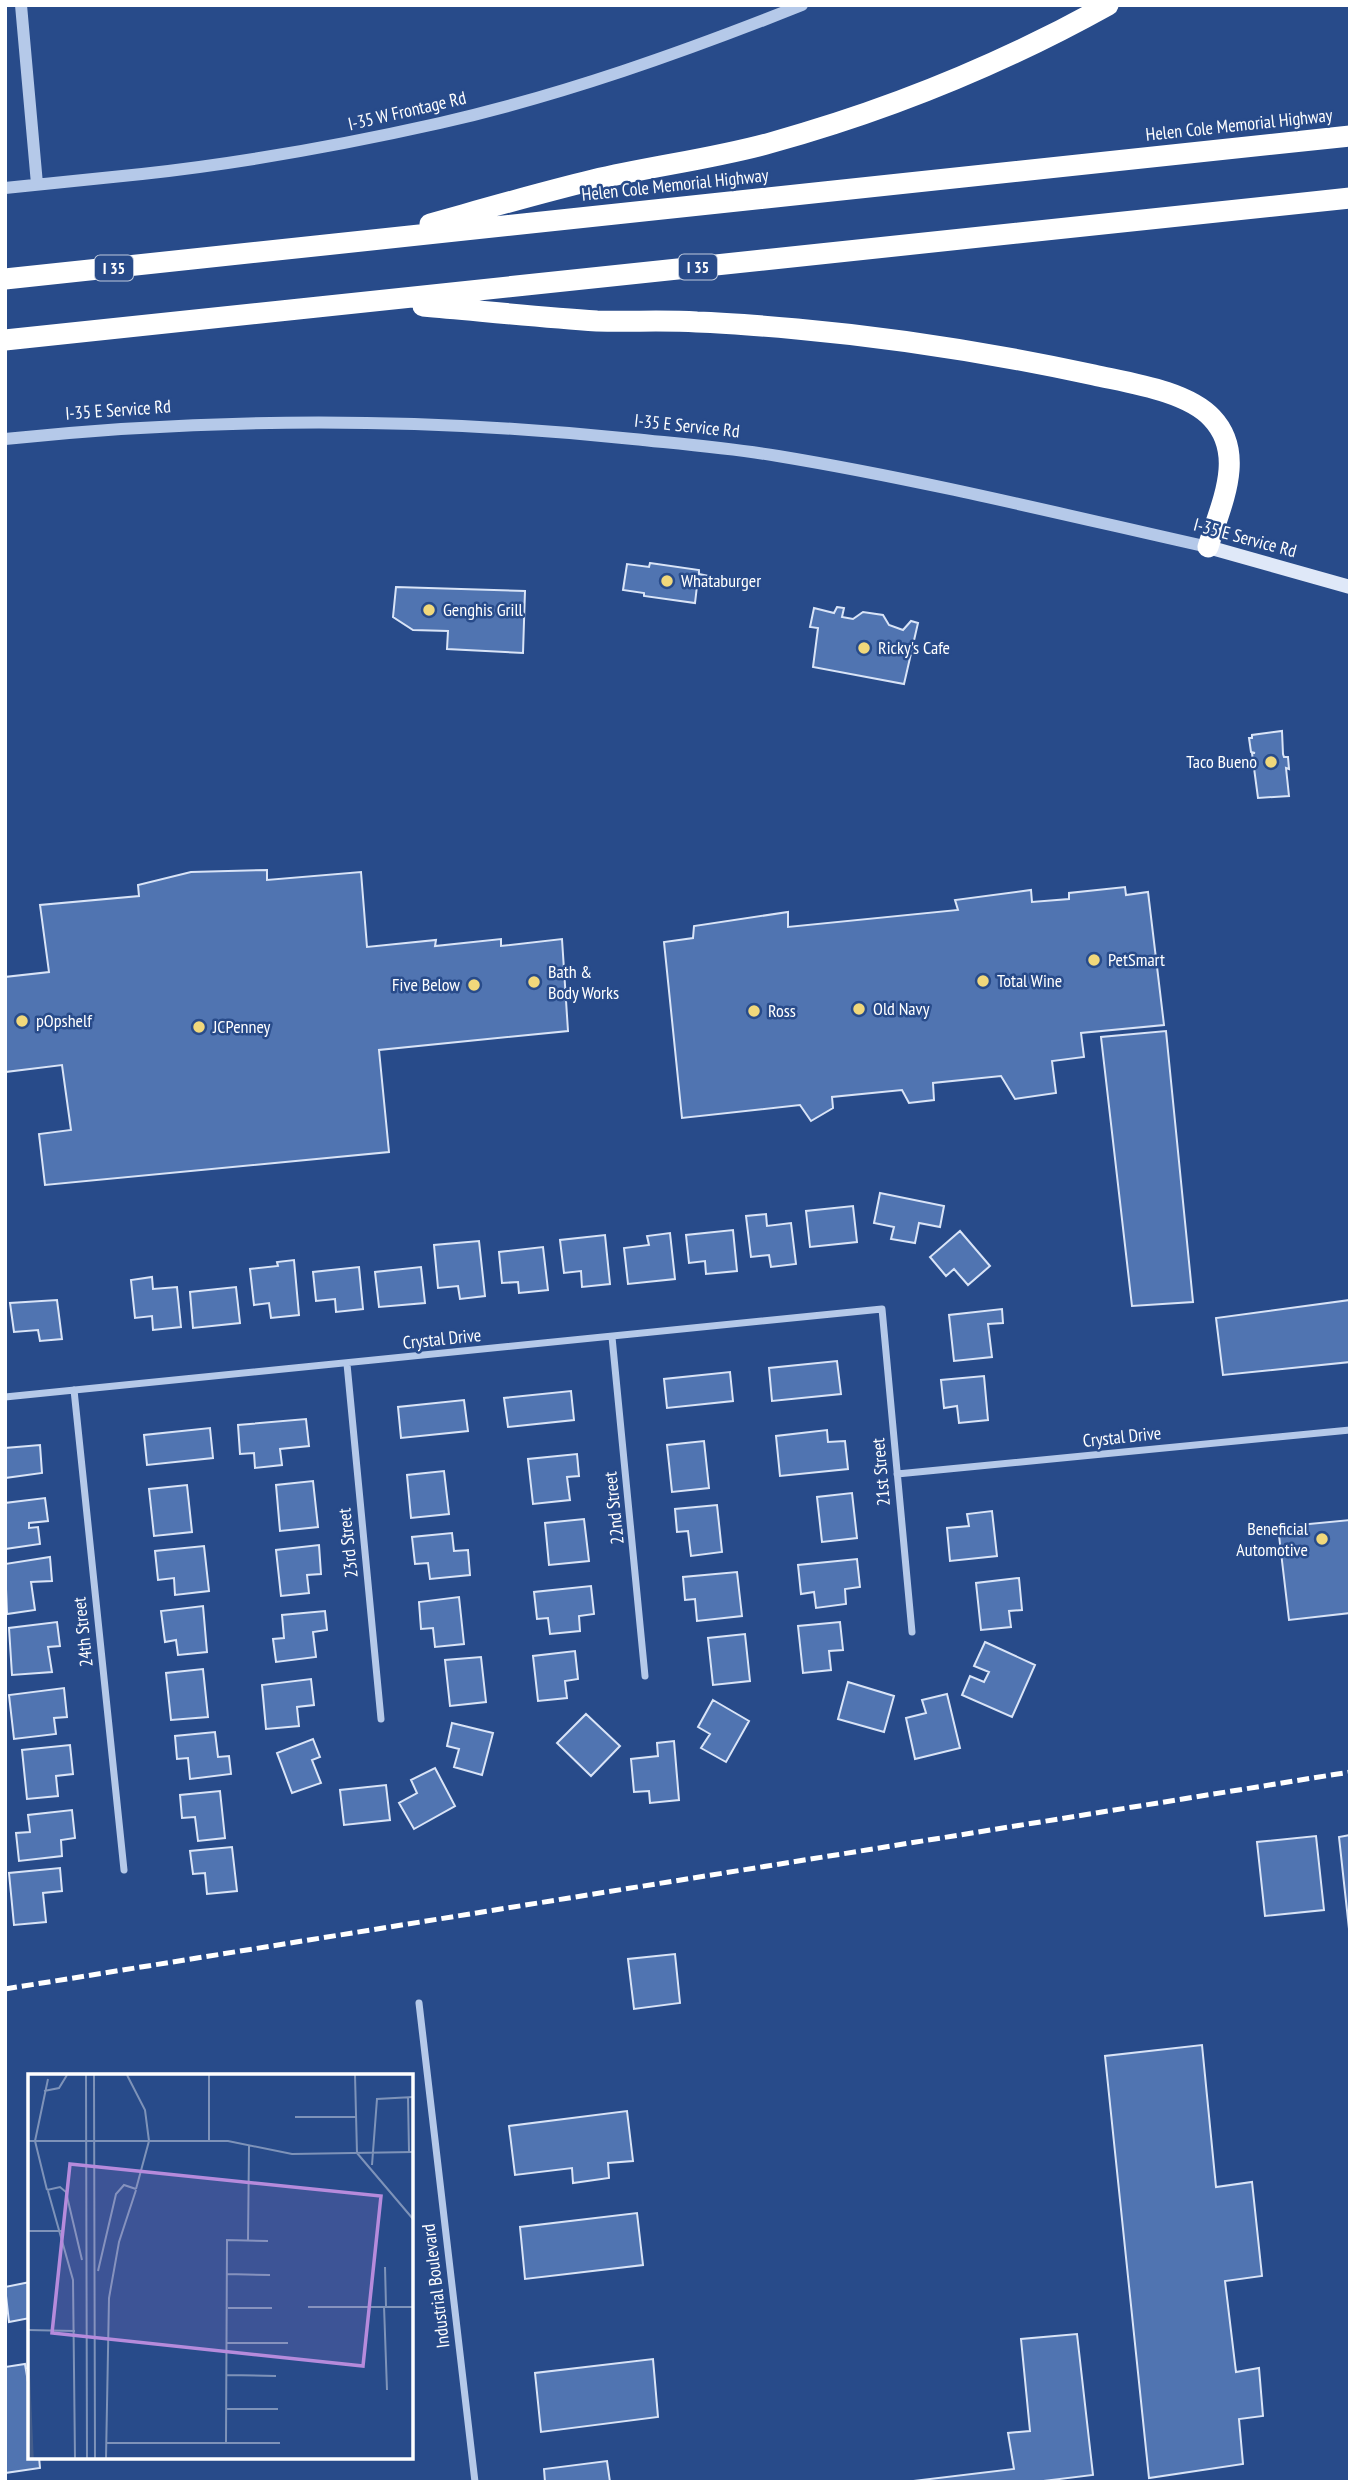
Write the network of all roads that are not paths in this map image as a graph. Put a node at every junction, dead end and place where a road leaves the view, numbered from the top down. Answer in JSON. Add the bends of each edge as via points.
{"nodes":[{"id":1,"x":21,"y":5,"type":"edge"},
{"id":2,"x":802,"y":5,"type":"edge"},
{"id":3,"x":1108,"y":5,"type":"edge"},
{"id":4,"x":1350,"y":136,"type":"edge"},
{"id":5,"x":37,"y":184,"type":"junction"},
{"id":6,"x":5,"y":188,"type":"edge"},
{"id":7,"x":1350,"y":198,"type":"edge"},
{"id":8,"x":365,"y":241,"type":"junction"},
{"id":9,"x":5,"y":279,"type":"edge"},
{"id":10,"x":372,"y":302,"type":"junction"},
{"id":11,"x":5,"y":341,"type":"edge"},
{"id":12,"x":5,"y":439,"type":"edge"},
{"id":13,"x":1208,"y":547,"type":"junction"},
{"id":14,"x":1350,"y":587,"type":"edge"},
{"id":15,"x":882,"y":1309,"type":"joint"},
{"id":16,"x":612,"y":1337,"type":"junction"},
{"id":17,"x":346,"y":1364,"type":"junction"},
{"id":18,"x":74,"y":1390,"type":"junction"},
{"id":19,"x":5,"y":1397,"type":"edge"},
{"id":20,"x":1350,"y":1430,"type":"edge"},
{"id":21,"x":897,"y":1474,"type":"junction"},
{"id":22,"x":912,"y":1632,"type":"dead end"},
{"id":23,"x":645,"y":1676,"type":"dead end"},
{"id":24,"x":382,"y":1719,"type":"dead end"},
{"id":25,"x":124,"y":1870,"type":"dead end"},
{"id":26,"x":419,"y":2003,"type":"dead end"},
{"id":27,"x":475,"y":2482,"type":"edge"}],
"edges":[{"from":1,"to":5,"type":"street"},
{"from":2,"to":5,"type":"street","name":"I-35 W Frontage Rd","via":[[697,46],[568,88],[442,122],[242,159]]},
{"from":3,"to":8,"type":"highway","via":[[959,77],[861,115],[769,144],[595,180]]},
{"from":4,"to":8,"type":"highway","name":"Helen Cole Memorial Highway","number":"I 35"},
{"from":5,"to":6,"type":"street","name":"I-35 W Frontage Rd"},
{"from":7,"to":10,"type":"highway","number":"I 35"},
{"from":8,"to":9,"type":"highway","name":"Helen Cole Memorial Highway","number":"I 35"},
{"from":10,"to":11,"type":"highway","number":"I 35"},
{"from":10,"to":13,"type":"highway","via":[[598,321],[798,329],[930,343],[1153,389],[1199,407],[1212,418],[1229,446],[1229,476]]},
{"from":12,"to":13,"type":"street","name":"I-35 E Service Rd","via":[[139,427],[327,421],[569,432],[776,455],[964,491]]},
{"from":13,"to":14,"type":"main road","name":"I-35 E Service Rd"},
{"from":15,"to":16,"type":"street","name":"Crystal Drive"},
{"from":15,"to":21,"type":"street","name":"21st Street"},
{"from":16,"to":17,"type":"street","name":"Crystal Drive"},
{"from":16,"to":23,"type":"street","name":"22nd Street"},
{"from":17,"to":18,"type":"street","name":"Crystal Drive"},
{"from":17,"to":24,"type":"street","name":"23rd Street"},
{"from":18,"to":19,"type":"street","name":"Crystal Drive"},
{"from":18,"to":25,"type":"street","name":"24th Street"},
{"from":20,"to":21,"type":"street","name":"Crystal Drive"},
{"from":21,"to":22,"type":"street","name":"21st Street"},
{"from":26,"to":27,"type":"street","name":"Industrial Boulevard"}]}
